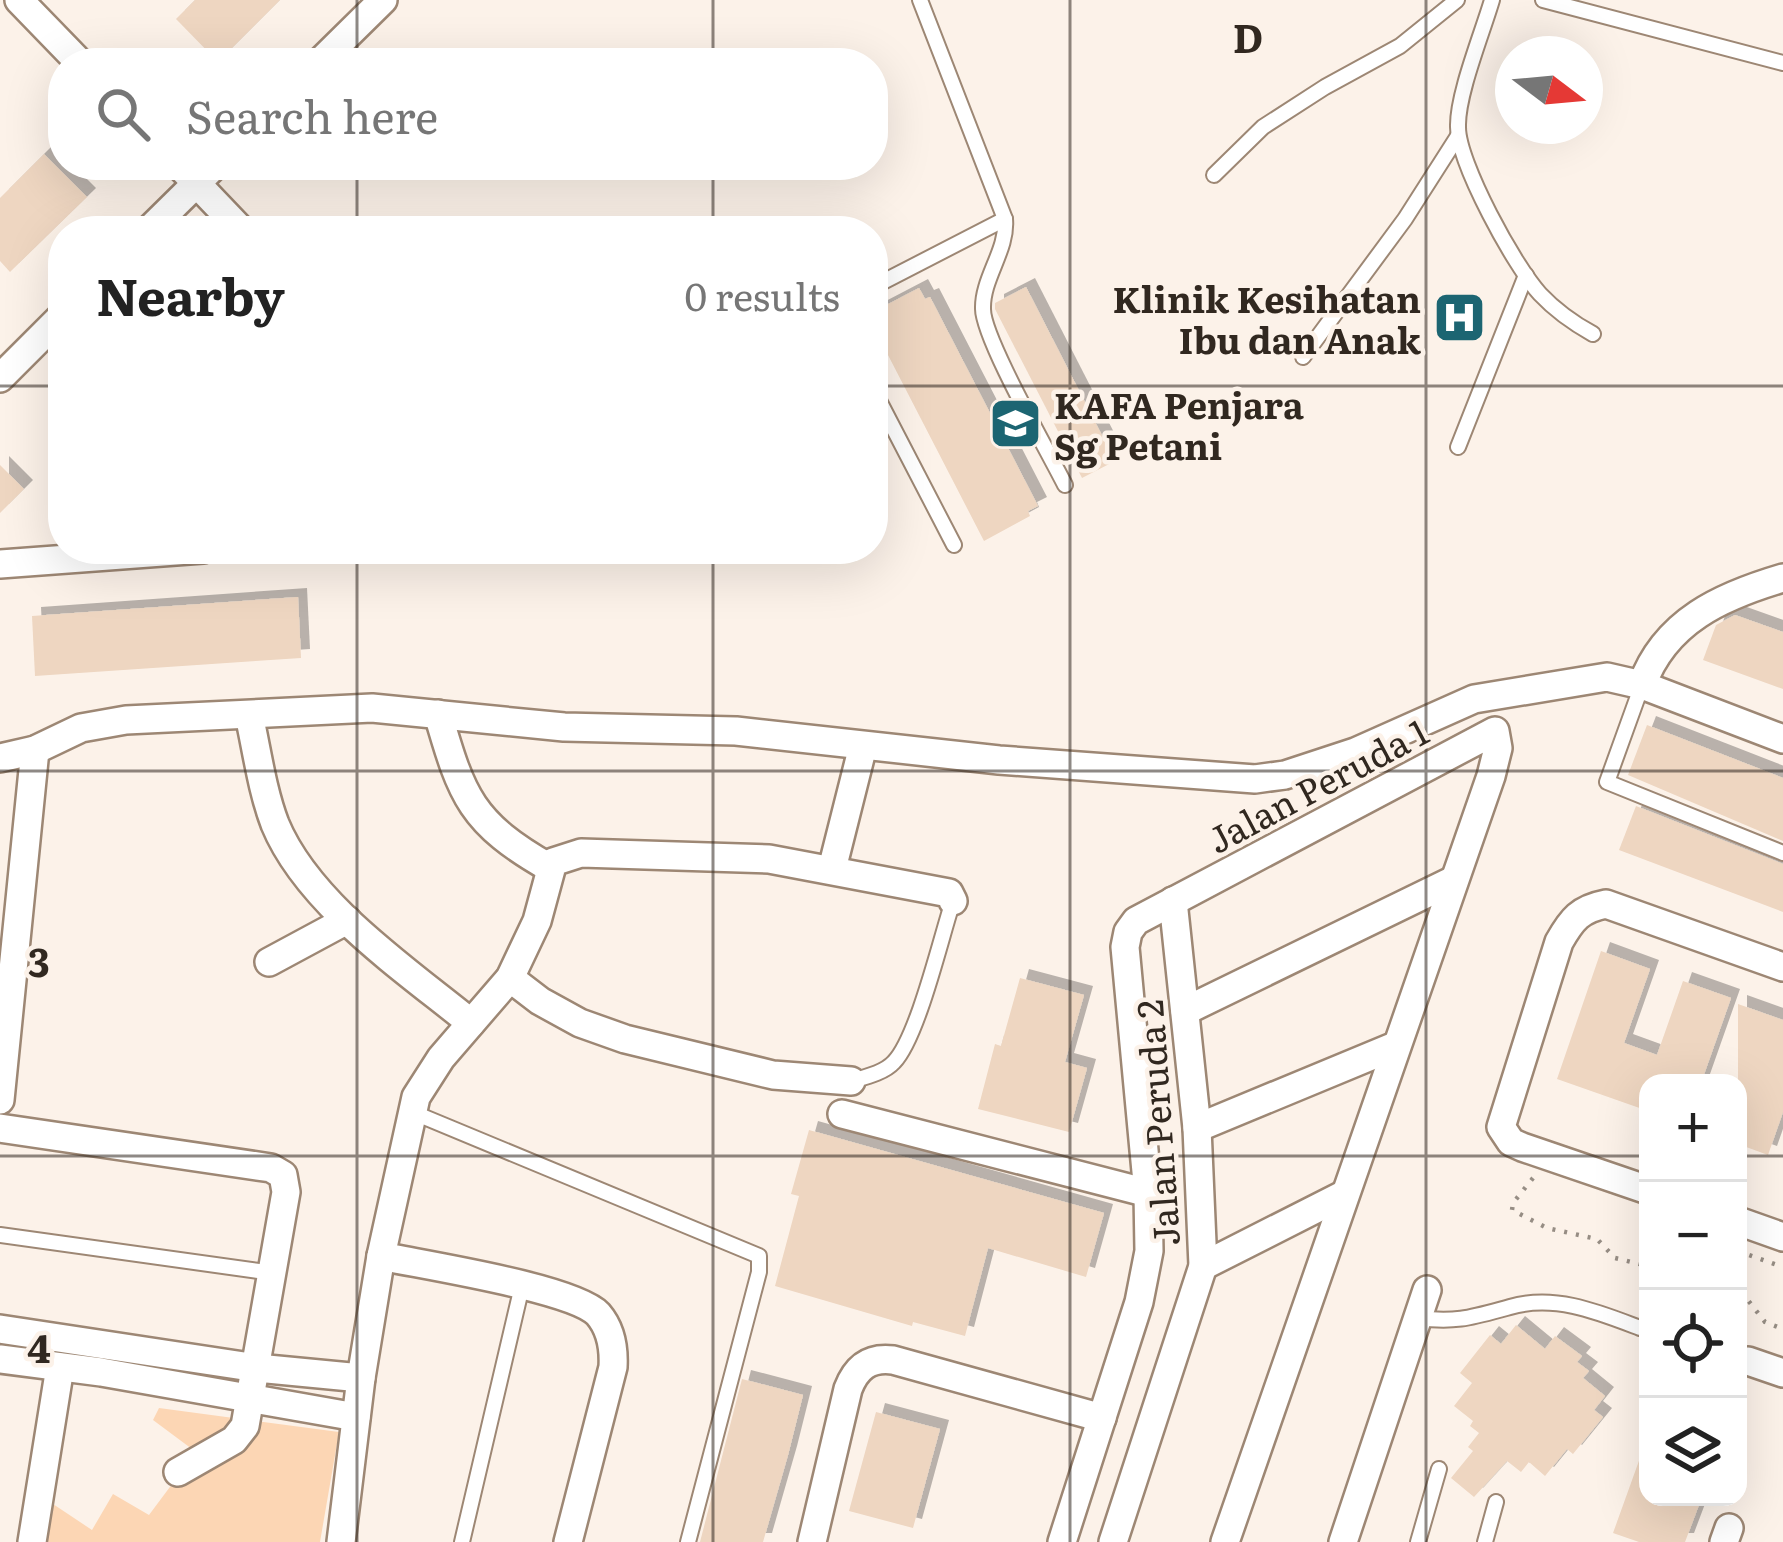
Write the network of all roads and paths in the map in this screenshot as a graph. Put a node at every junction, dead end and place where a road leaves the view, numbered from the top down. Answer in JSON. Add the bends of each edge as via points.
{"nodes":[{"id":1,"x":19,"y":0,"type":"edge"},
{"id":2,"x":383,"y":0,"type":"edge"},
{"id":3,"x":920,"y":0,"type":"edge"},
{"id":4,"x":1457,"y":0,"type":"edge"},
{"id":5,"x":1492,"y":0,"type":"edge"},
{"id":6,"x":1544,"y":0,"type":"edge"},
{"id":7,"x":65,"y":48,"type":"edge"},
{"id":8,"x":334,"y":48,"type":"edge"},
{"id":9,"x":1783,"y":63,"type":"edge"},
{"id":10,"x":1458,"y":136,"type":"junction"},
{"id":11,"x":1214,"y":175,"type":"dead end"},
{"id":12,"x":189,"y":180,"type":"edge"},
{"id":13,"x":203,"y":180,"type":"edge"},
{"id":14,"x":160,"y":216,"type":"edge"},
{"id":15,"x":230,"y":216,"type":"edge"},
{"id":16,"x":1005,"y":219,"type":"junction"},
{"id":17,"x":1526,"y":275,"type":"junction"},
{"id":18,"x":888,"y":279,"type":"edge"},
{"id":19,"x":48,"y":330,"type":"edge"},
{"id":20,"x":1593,"y":334,"type":"dead end"},
{"id":21,"x":1303,"y":357,"type":"dead end"},
{"id":22,"x":0,"y":378,"type":"edge"},
{"id":23,"x":888,"y":418,"type":"edge"},
{"id":24,"x":1458,"y":447,"type":"dead end"},
{"id":25,"x":1065,"y":485,"type":"dead end"},
{"id":26,"x":954,"y":545,"type":"dead end"},
{"id":27,"x":48,"y":560,"type":"edge"},
{"id":28,"x":0,"y":564,"type":"edge"},
{"id":29,"x":1783,"y":578,"type":"edge"},
{"id":30,"x":1642,"y":685,"type":"junction"},
{"id":31,"x":438,"y":714,"type":"junction"},
{"id":32,"x":249,"y":715,"type":"junction"},
{"id":33,"x":1783,"y":739,"type":"edge"},
{"id":34,"x":862,"y":746,"type":"junction"},
{"id":35,"x":35,"y":750,"type":"junction"},
{"id":36,"x":0,"y":758,"type":"edge"},
{"id":37,"x":1783,"y":853,"type":"edge"},
{"id":38,"x":550,"y":868,"type":"junction"},
{"id":39,"x":832,"y":869,"type":"junction"},
{"id":40,"x":1454,"y":880,"type":"junction"},
{"id":41,"x":953,"y":901,"type":"joint"},
{"id":42,"x":1173,"y":901,"type":"junction"},
{"id":43,"x":347,"y":920,"type":"junction"},
{"id":44,"x":269,"y":962,"type":"dead end"},
{"id":45,"x":1783,"y":968,"type":"edge"},
{"id":46,"x":510,"y":978,"type":"junction"},
{"id":47,"x":1185,"y":1010,"type":"junction"},
{"id":48,"x":471,"y":1023,"type":"junction"},
{"id":49,"x":1395,"y":1046,"type":"junction"},
{"id":50,"x":851,"y":1081,"type":"joint"},
{"id":51,"x":0,"y":1100,"type":"edge"},
{"id":52,"x":412,"y":1112,"type":"junction"},
{"id":53,"x":842,"y":1114,"type":"dead end"},
{"id":54,"x":0,"y":1128,"type":"edge"},
{"id":55,"x":1197,"y":1128,"type":"junction"},
{"id":56,"x":1537,"y":1177,"type":"dead end"},
{"id":57,"x":1639,"y":1187,"type":"edge"},
{"id":58,"x":1148,"y":1193,"type":"junction"},
{"id":59,"x":1342,"y":1195,"type":"junction"},
{"id":60,"x":1747,"y":1224,"type":"edge"},
{"id":61,"x":0,"y":1235,"type":"edge"},
{"id":62,"x":1783,"y":1237,"type":"edge"},
{"id":63,"x":1747,"y":1254,"type":"edge"},
{"id":64,"x":381,"y":1256,"type":"junction"},
{"id":65,"x":1639,"y":1264,"type":"edge"},
{"id":66,"x":1203,"y":1266,"type":"junction"},
{"id":67,"x":1783,"y":1267,"type":"edge"},
{"id":68,"x":273,"y":1273,"type":"junction"},
{"id":69,"x":522,"y":1286,"type":"junction"},
{"id":70,"x":1427,"y":1290,"type":"dead end"},
{"id":71,"x":1747,"y":1299,"type":"edge"},
{"id":72,"x":1417,"y":1318,"type":"junction"},
{"id":73,"x":1639,"y":1328,"type":"edge"},
{"id":74,"x":1783,"y":1328,"type":"edge"},
{"id":75,"x":0,"y":1330,"type":"edge"},
{"id":76,"x":0,"y":1359,"type":"edge"},
{"id":77,"x":1748,"y":1361,"type":"dead end"},
{"id":78,"x":60,"y":1367,"type":"junction"},
{"id":79,"x":257,"y":1368,"type":"junction"},
{"id":80,"x":1783,"y":1373,"type":"edge"},
{"id":81,"x":361,"y":1378,"type":"junction"},
{"id":82,"x":251,"y":1400,"type":"junction"},
{"id":83,"x":356,"y":1417,"type":"junction"},
{"id":84,"x":1102,"y":1418,"type":"junction"},
{"id":85,"x":1439,"y":1468,"type":"dead end"},
{"id":86,"x":178,"y":1472,"type":"dead end"},
{"id":87,"x":1496,"y":1502,"type":"dead end"},
{"id":88,"x":32,"y":1542,"type":"edge"},
{"id":89,"x":341,"y":1542,"type":"edge"},
{"id":90,"x":461,"y":1542,"type":"edge"},
{"id":91,"x":568,"y":1542,"type":"edge"},
{"id":92,"x":688,"y":1542,"type":"edge"},
{"id":93,"x":812,"y":1542,"type":"edge"},
{"id":94,"x":1063,"y":1542,"type":"edge"},
{"id":95,"x":1113,"y":1542,"type":"edge"},
{"id":96,"x":1225,"y":1542,"type":"edge"},
{"id":97,"x":1343,"y":1542,"type":"edge"},
{"id":98,"x":1418,"y":1542,"type":"edge"},
{"id":99,"x":1484,"y":1542,"type":"edge"}],
"edges":[{"from":1,"to":7,"type":"street"},
{"from":2,"to":8,"type":"street"},
{"from":3,"to":16,"type":"lane"},
{"from":4,"to":11,"type":"lane","via":[[1400,46],[1263,127]]},
{"from":5,"to":10,"type":"lane"},
{"from":6,"to":9,"type":"lane"},
{"from":10,"to":17,"type":"lane"},
{"from":10,"to":21,"type":"lane"},
{"from":12,"to":14,"type":"street"},
{"from":13,"to":15,"type":"street"},
{"from":16,"to":18,"type":"lane"},
{"from":16,"to":25,"type":"lane","via":[[982,313]]},
{"from":17,"to":20,"type":"lane","via":[[1564,317]]},
{"from":17,"to":24,"type":"lane"},
{"from":19,"to":22,"type":"street"},
{"from":23,"to":26,"type":"lane"},
{"from":27,"to":28,"type":"street"},
{"from":29,"to":30,"type":"street","via":[[1735,592],[1678,630]]},
{"from":30,"to":33,"type":"street"},
{"from":30,"to":34,"type":"street","via":[[1607,677],[1460,703],[1355,752],[1270,778]]},
{"from":30,"to":37,"type":"lane","via":[[1607,782]]},
{"from":31,"to":32,"type":"street","via":[[356,708]]},
{"from":31,"to":34,"type":"street"},
{"from":31,"to":38,"type":"street","via":[[480,818]]},
{"from":32,"to":35,"type":"street","via":[[104,724]]},
{"from":32,"to":43,"type":"street","via":[[275,824]]},
{"from":34,"to":39,"type":"street"},
{"from":35,"to":36,"type":"street"},
{"from":35,"to":51,"type":"street"},
{"from":38,"to":39,"type":"street","via":[[581,853]]},
{"from":38,"to":46,"type":"street"},
{"from":39,"to":41,"type":"street","via":[[949,893]]},
{"from":40,"to":42,"type":"street","name":"Jalan Peruda 1","via":[[1491,776],[1495,731]]},
{"from":40,"to":47,"type":"street"},
{"from":40,"to":49,"type":"street"},
{"from":41,"to":50,"type":"lane","via":[[907,1041],[893,1063]]},
{"from":42,"to":47,"type":"street","name":"Jalan Peruda 2"},
{"from":42,"to":58,"type":"street","name":"Jalan Peruda 1","via":[[1136,921],[1125,947]]},
{"from":43,"to":44,"type":"street"},
{"from":43,"to":48,"type":"street"},
{"from":45,"to":57,"type":"street","via":[[1606,904],[1571,920],[1501,1126],[1511,1142]]},
{"from":46,"to":48,"type":"street"},
{"from":46,"to":50,"type":"street","via":[[580,1023],[626,1039],[773,1076]]},
{"from":47,"to":55,"type":"street","name":"Jalan Peruda 2"},
{"from":48,"to":52,"type":"street","via":[[422,1085]]},
{"from":49,"to":55,"type":"street"},
{"from":49,"to":59,"type":"street"},
{"from":52,"to":64,"type":"street"},
{"from":52,"to":92,"type":"lane","via":[[759,1256]]},
{"from":53,"to":58,"type":"street"},
{"from":54,"to":68,"type":"street","via":[[278,1170],[286,1192]]},
{"from":55,"to":66,"type":"street","name":"Jalan Peruda 2"},
{"from":56,"to":65,"type":"path","via":[[1512,1210],[1598,1239],[1615,1258]]},
{"from":58,"to":84,"type":"street","name":"Jalan Peruda 1","via":[[1147,1275]]},
{"from":59,"to":66,"type":"street"},
{"from":59,"to":96,"type":"street"},
{"from":60,"to":62,"type":"street"},
{"from":61,"to":68,"type":"lane"},
{"from":63,"to":67,"type":"path"},
{"from":64,"to":69,"type":"street"},
{"from":64,"to":81,"type":"street"},
{"from":66,"to":95,"type":"street","name":"Jalan Peruda 2"},
{"from":68,"to":79,"type":"street"},
{"from":69,"to":90,"type":"lane"},
{"from":69,"to":91,"type":"street","via":[[590,1308],[613,1344]]},
{"from":70,"to":72,"type":"street"},
{"from":71,"to":74,"type":"path","via":[[1765,1322]]},
{"from":72,"to":73,"type":"lane","via":[[1468,1321],[1544,1302]]},
{"from":72,"to":97,"type":"street"},
{"from":75,"to":79,"type":"street"},
{"from":76,"to":78,"type":"street"},
{"from":77,"to":80,"type":"street"},
{"from":78,"to":82,"type":"street"},
{"from":78,"to":88,"type":"street"},
{"from":79,"to":81,"type":"street"},
{"from":79,"to":82,"type":"street"},
{"from":81,"to":83,"type":"street"},
{"from":82,"to":83,"type":"street"},
{"from":82,"to":86,"type":"street","via":[[234,1440]]},
{"from":83,"to":89,"type":"street"},
{"from":84,"to":93,"type":"street","via":[[893,1360],[871,1361],[848,1389]]},
{"from":84,"to":94,"type":"street","name":"Jalan Peruda 1"},
{"from":85,"to":98,"type":"lane"},
{"from":87,"to":99,"type":"lane"}]}
